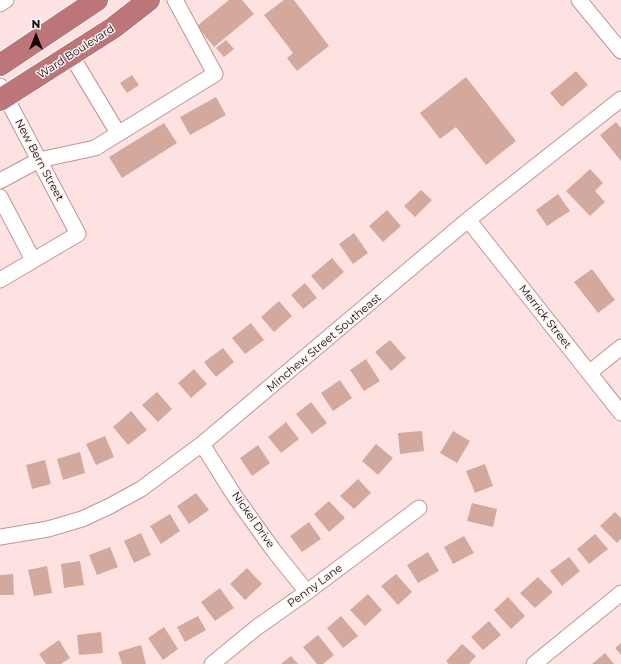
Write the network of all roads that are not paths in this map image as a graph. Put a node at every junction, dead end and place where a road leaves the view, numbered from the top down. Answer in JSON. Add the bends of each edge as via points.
{"nodes":[{"id":1,"x":6,"y":0,"type":"edge"},
{"id":2,"x":97,"y":0,"type":"edge"},
{"id":3,"x":149,"y":0,"type":"edge"},
{"id":4,"x":175,"y":0,"type":"edge"},
{"id":5,"x":579,"y":0,"type":"edge"},
{"id":6,"x":0,"y":4,"type":"edge"},
{"id":7,"x":621,"y":51,"type":"edge"},
{"id":8,"x":71,"y":55,"type":"junction"},
{"id":9,"x":0,"y":65,"type":"edge"},
{"id":10,"x":2,"y":94,"type":"edge"},
{"id":11,"x":621,"y":99,"type":"edge"},
{"id":12,"x":118,"y":133,"type":"junction"},
{"id":13,"x":39,"y":160,"type":"junction"},
{"id":14,"x":0,"y":181,"type":"edge"},
{"id":15,"x":0,"y":197,"type":"edge"},
{"id":16,"x":469,"y":221,"type":"junction"},
{"id":17,"x":33,"y":260,"type":"junction"},
{"id":18,"x":0,"y":280,"type":"edge"},
{"id":19,"x":621,"y":347,"type":"edge"},
{"id":20,"x":589,"y":373,"type":"junction"},
{"id":21,"x":621,"y":413,"type":"edge"},
{"id":22,"x":202,"y":444,"type":"junction"},
{"id":23,"x":419,"y":508,"type":"dead end"},
{"id":24,"x":0,"y":537,"type":"edge"},
{"id":25,"x":308,"y":592,"type":"junction"},
{"id":26,"x":621,"y":593,"type":"edge"},
{"id":27,"x":212,"y":664,"type":"edge"},
{"id":28,"x":534,"y":664,"type":"edge"}],
"edges":[{"from":1,"to":6,"type":"street"},
{"from":2,"to":9,"type":"highway"},
{"from":3,"to":8,"type":"highway","name":"Ward Boulevard"},
{"from":4,"to":12,"type":"street","via":[[216,74]]},
{"from":5,"to":7,"type":"street"},
{"from":8,"to":10,"type":"highway","name":"Ward Boulevard"},
{"from":8,"to":12,"type":"street"},
{"from":10,"to":13,"type":"street","name":"New Bern Street"},
{"from":11,"to":16,"type":"street","name":"Minchew Street Southeast"},
{"from":12,"to":13,"type":"street","via":[[95,148]]},
{"from":13,"to":14,"type":"street"},
{"from":13,"to":17,"type":"street","name":"New Bern Street","via":[[78,234]]},
{"from":15,"to":17,"type":"street"},
{"from":16,"to":20,"type":"street","name":"Merrick Street"},
{"from":16,"to":22,"type":"street","name":"Minchew Street Southeast"},
{"from":17,"to":18,"type":"street"},
{"from":19,"to":20,"type":"street"},
{"from":20,"to":21,"type":"street","name":"Merrick Street"},
{"from":22,"to":24,"type":"street","name":"Minchew Street Southeast","via":[[141,489],[82,519],[48,529]]},
{"from":22,"to":25,"type":"street","name":"Nickel Drive","via":[[274,551]]},
{"from":23,"to":25,"type":"street","name":"Penny Lane"},
{"from":25,"to":27,"type":"street","name":"Penny Lane","via":[[256,628]]},
{"from":26,"to":28,"type":"street"}]}
